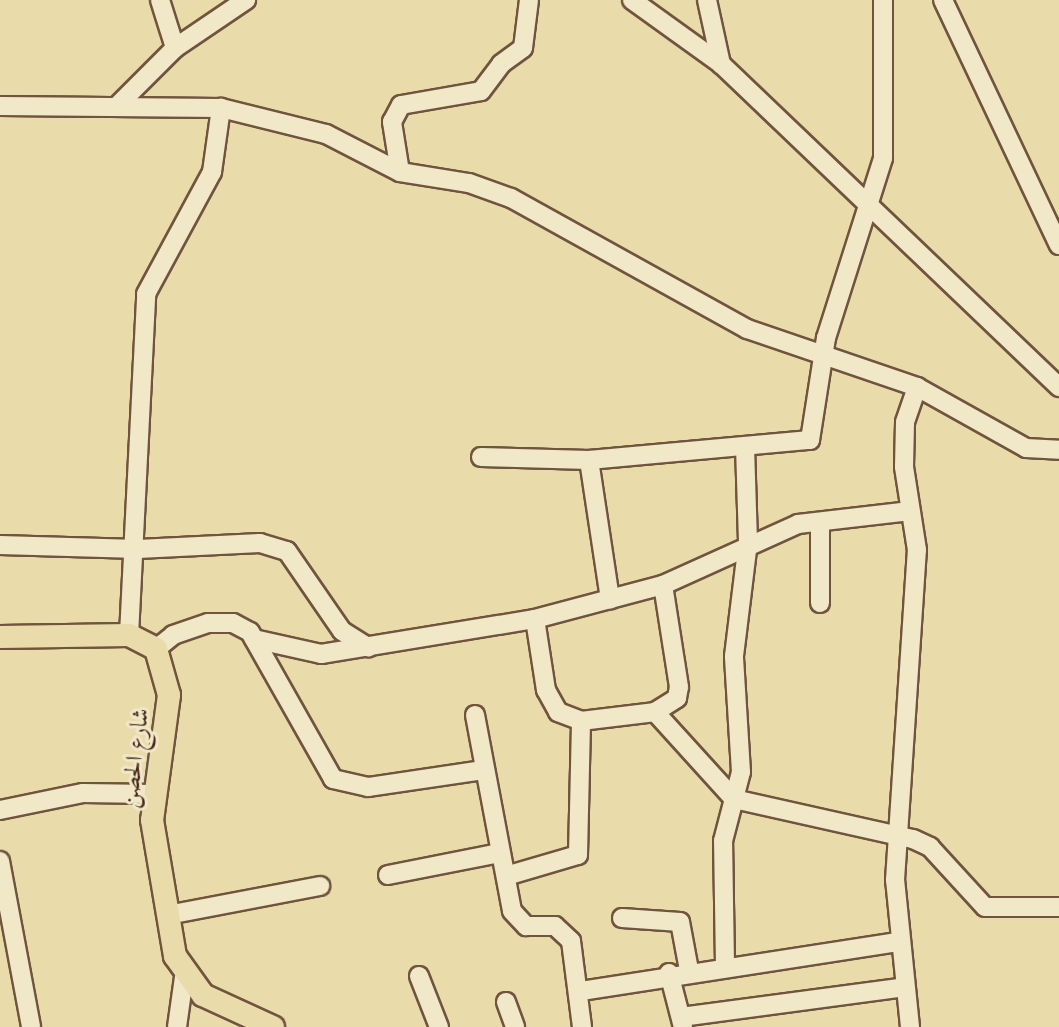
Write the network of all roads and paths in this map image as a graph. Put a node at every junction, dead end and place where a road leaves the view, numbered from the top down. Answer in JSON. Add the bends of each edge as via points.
{"nodes":[{"id":1,"x":160,"y":0,"type":"edge"},
{"id":2,"x":214,"y":0,"type":"edge"},
{"id":3,"x":246,"y":0,"type":"edge"},
{"id":4,"x":529,"y":0,"type":"edge"},
{"id":5,"x":632,"y":0,"type":"edge"},
{"id":6,"x":707,"y":0,"type":"edge"},
{"id":7,"x":883,"y":0,"type":"edge"},
{"id":8,"x":943,"y":0,"type":"edge"},
{"id":9,"x":218,"y":19,"type":"junction"},
{"id":10,"x":175,"y":48,"type":"junction"},
{"id":11,"x":721,"y":64,"type":"junction"},
{"id":12,"x":0,"y":106,"type":"edge"},
{"id":13,"x":116,"y":107,"type":"junction"},
{"id":14,"x":221,"y":108,"type":"junction"},
{"id":15,"x":400,"y":172,"type":"junction"},
{"id":16,"x":870,"y":210,"type":"junction"},
{"id":17,"x":1059,"y":245,"type":"edge"},
{"id":18,"x":827,"y":354,"type":"junction"},
{"id":19,"x":917,"y":387,"type":"junction"},
{"id":20,"x":1059,"y":387,"type":"edge"},
{"id":21,"x":745,"y":449,"type":"junction"},
{"id":22,"x":1059,"y":450,"type":"edge"},
{"id":23,"x":481,"y":457,"type":"dead end"},
{"id":24,"x":589,"y":460,"type":"junction"},
{"id":25,"x":910,"y":511,"type":"junction"},
{"id":26,"x":820,"y":522,"type":"junction"},
{"id":27,"x":748,"y":542,"type":"junction"},
{"id":28,"x":0,"y":545,"type":"edge"},
{"id":29,"x":138,"y":549,"type":"junction"},
{"id":30,"x":663,"y":585,"type":"junction"},
{"id":31,"x":610,"y":599,"type":"junction"},
{"id":32,"x":820,"y":603,"type":"dead end"},
{"id":33,"x":535,"y":619,"type":"junction"},
{"id":34,"x":129,"y":635,"type":"junction"},
{"id":35,"x":0,"y":637,"type":"edge"},
{"id":36,"x":254,"y":639,"type":"junction"},
{"id":37,"x":368,"y":647,"type":"junction"},
{"id":38,"x":156,"y":649,"type":"junction"},
{"id":39,"x":655,"y":712,"type":"junction"},
{"id":40,"x":475,"y":715,"type":"dead end"},
{"id":41,"x":581,"y":721,"type":"junction"},
{"id":42,"x":483,"y":770,"type":"junction"},
{"id":43,"x":152,"y":794,"type":"junction"},
{"id":44,"x":734,"y":799,"type":"junction"},
{"id":45,"x":0,"y":810,"type":"edge"},
{"id":46,"x":897,"y":837,"type":"junction"},
{"id":47,"x":499,"y":853,"type":"junction"},
{"id":48,"x":0,"y":861,"type":"edge"},
{"id":49,"x":388,"y":875,"type":"dead end"},
{"id":50,"x":506,"y":876,"type":"junction"},
{"id":51,"x":320,"y":886,"type":"dead end"},
{"id":52,"x":1059,"y":907,"type":"edge"},
{"id":53,"x":168,"y":915,"type":"junction"},
{"id":54,"x":622,"y":918,"type":"dead end"},
{"id":55,"x":899,"y":942,"type":"junction"},
{"id":56,"x":725,"y":965,"type":"junction"},
{"id":57,"x":689,"y":970,"type":"junction"},
{"id":58,"x":669,"y":973,"type":"junction"},
{"id":59,"x":419,"y":976,"type":"dead end"},
{"id":60,"x":184,"y":977,"type":"junction"},
{"id":61,"x":905,"y":987,"type":"junction"},
{"id":62,"x":581,"y":991,"type":"junction"},
{"id":63,"x":506,"y":1002,"type":"dead end"},
{"id":64,"x":682,"y":1022,"type":"edge"},
{"id":65,"x":31,"y":1027,"type":"edge"},
{"id":66,"x":177,"y":1027,"type":"edge"},
{"id":67,"x":273,"y":1027,"type":"edge"},
{"id":68,"x":439,"y":1027,"type":"edge"},
{"id":69,"x":515,"y":1027,"type":"edge"},
{"id":70,"x":582,"y":1027,"type":"edge"},
{"id":71,"x":910,"y":1027,"type":"edge"}],
"edges":[{"from":1,"to":10,"type":"street"},
{"from":2,"to":9,"type":"street"},
{"from":3,"to":9,"type":"street"},
{"from":4,"to":15,"type":"street","via":[[523,48],[501,64],[481,91],[401,105],[392,122]]},
{"from":5,"to":11,"type":"street"},
{"from":6,"to":11,"type":"street"},
{"from":7,"to":16,"type":"street","via":[[883,158]]},
{"from":8,"to":17,"type":"street"},
{"from":9,"to":10,"type":"street"},
{"from":10,"to":13,"type":"street"},
{"from":11,"to":16,"type":"street"},
{"from":12,"to":13,"type":"street"},
{"from":13,"to":14,"type":"street"},
{"from":14,"to":15,"type":"street","via":[[326,134]]},
{"from":14,"to":29,"type":"street","via":[[212,172],[146,294]]},
{"from":15,"to":18,"type":"street","via":[[469,183],[511,198],[747,329]]},
{"from":16,"to":18,"type":"street","via":[[829,329]]},
{"from":16,"to":20,"type":"street"},
{"from":18,"to":19,"type":"street"},
{"from":18,"to":21,"type":"street","via":[[810,440]]},
{"from":19,"to":22,"type":"street","via":[[1026,448]]},
{"from":19,"to":25,"type":"street","via":[[905,422]]},
{"from":21,"to":24,"type":"street"},
{"from":21,"to":27,"type":"street"},
{"from":23,"to":24,"type":"street"},
{"from":24,"to":31,"type":"street"},
{"from":25,"to":26,"type":"street"},
{"from":25,"to":46,"type":"street","via":[[917,550]]},
{"from":26,"to":27,"type":"street"},
{"from":26,"to":32,"type":"street"},
{"from":27,"to":30,"type":"street"},
{"from":27,"to":44,"type":"street","via":[[736,612],[741,772]]},
{"from":28,"to":29,"type":"street"},
{"from":29,"to":34,"type":"street"},
{"from":29,"to":37,"type":"street","via":[[260,543],[287,551],[342,631]]},
{"from":30,"to":31,"type":"street"},
{"from":30,"to":39,"type":"street","via":[[679,687],[677,698]]},
{"from":31,"to":33,"type":"street"},
{"from":33,"to":37,"type":"street"},
{"from":33,"to":41,"type":"street","via":[[546,690],[558,712]]},
{"from":34,"to":35,"type":"main road"},
{"from":34,"to":38,"type":"main road"},
{"from":36,"to":37,"type":"street","via":[[321,654]]},
{"from":36,"to":38,"type":"street","via":[[233,623],[208,623],[173,635]]},
{"from":36,"to":42,"type":"street","via":[[333,779],[368,787]]},
{"from":38,"to":43,"type":"main road","name":"شارع الحصن","via":[[169,695]]},
{"from":39,"to":41,"type":"street"},
{"from":39,"to":44,"type":"street"},
{"from":40,"to":42,"type":"street"},
{"from":41,"to":50,"type":"street","via":[[578,855]]},
{"from":42,"to":47,"type":"street"},
{"from":43,"to":45,"type":"street","via":[[83,793]]},
{"from":43,"to":53,"type":"main road","name":"شارع الحصن"},
{"from":44,"to":46,"type":"street"},
{"from":44,"to":56,"type":"street","via":[[723,841]]},
{"from":46,"to":52,"type":"street","via":[[930,847],[985,907]]},
{"from":46,"to":55,"type":"street"},
{"from":47,"to":49,"type":"street"},
{"from":47,"to":50,"type":"street"},
{"from":48,"to":65,"type":"street"},
{"from":50,"to":62,"type":"street","via":[[512,911],[526,926],[555,926],[571,941]]},
{"from":51,"to":53,"type":"street"},
{"from":53,"to":60,"type":"main road","name":"شارع الحصن"},
{"from":54,"to":57,"type":"street","via":[[680,922]]},
{"from":55,"to":56,"type":"street"},
{"from":55,"to":61,"type":"street"},
{"from":56,"to":57,"type":"street"},
{"from":57,"to":58,"type":"street"},
{"from":58,"to":62,"type":"street"},
{"from":58,"to":64,"type":"street"},
{"from":59,"to":68,"type":"street"},
{"from":60,"to":66,"type":"street"},
{"from":60,"to":67,"type":"main road","via":[[203,995]]},
{"from":61,"to":64,"type":"street"},
{"from":61,"to":71,"type":"street"},
{"from":62,"to":70,"type":"street"},
{"from":63,"to":69,"type":"street"}]}
